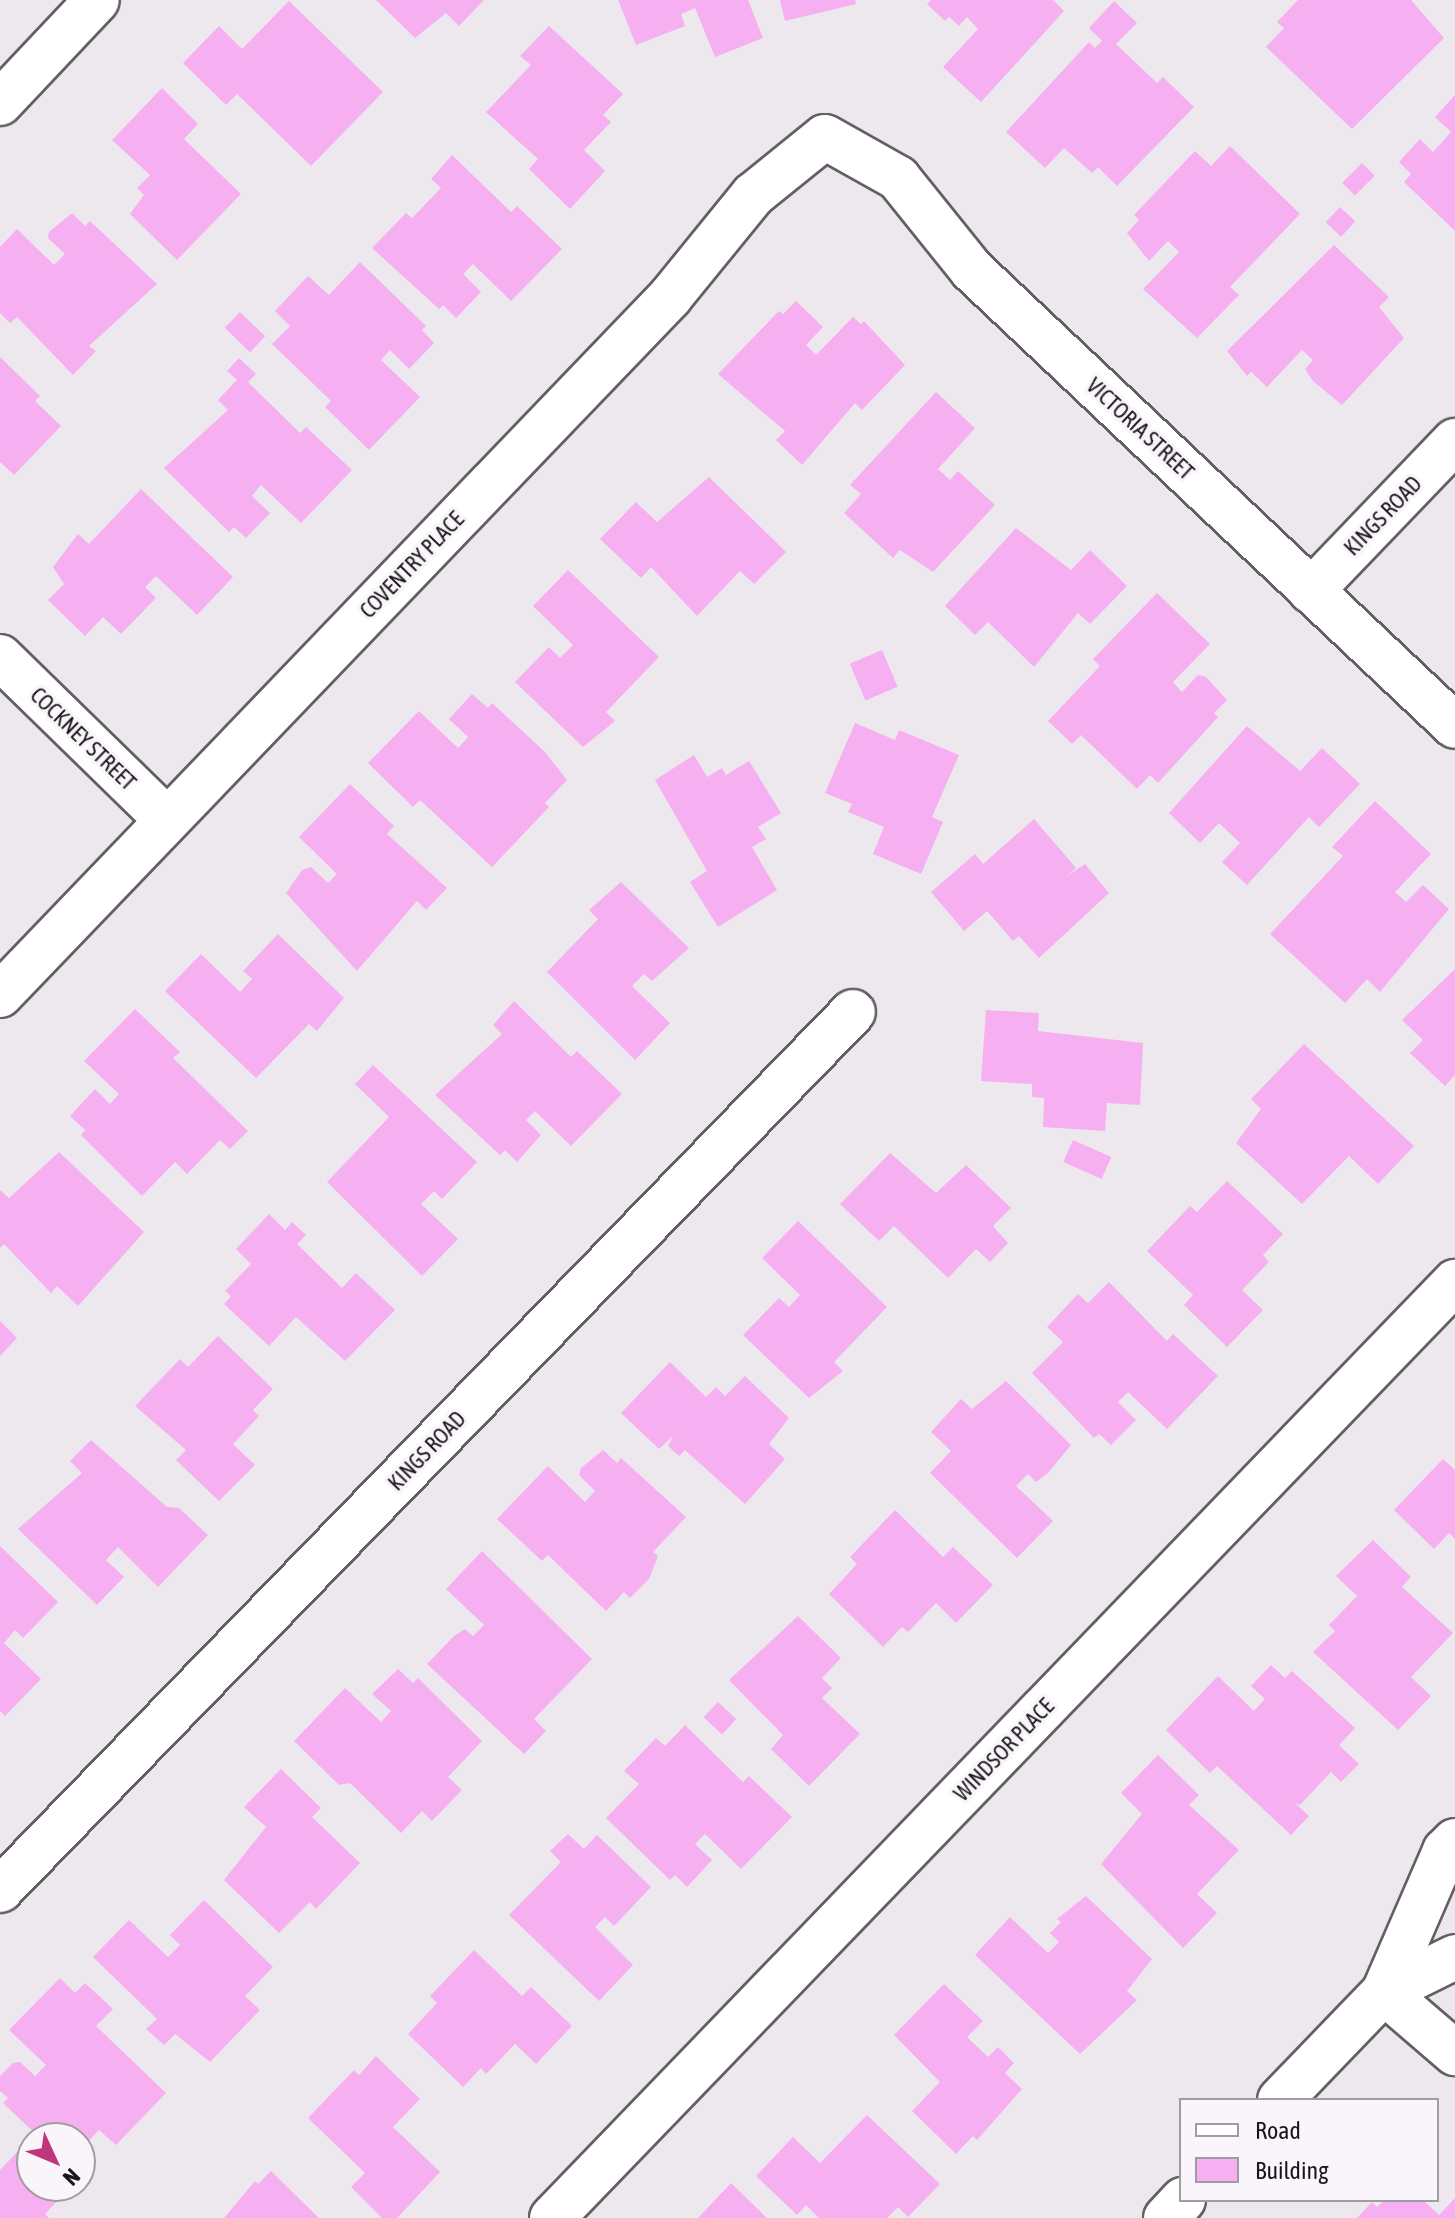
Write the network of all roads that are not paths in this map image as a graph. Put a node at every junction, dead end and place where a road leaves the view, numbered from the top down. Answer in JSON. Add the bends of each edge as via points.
{"nodes":[{"id":1,"x":97,"y":0,"type":"edge"},
{"id":2,"x":0,"y":103,"type":"edge"},
{"id":3,"x":825,"y":137,"type":"joint"},
{"id":4,"x":1455,"y":441,"type":"edge"},
{"id":5,"x":1311,"y":591,"type":"junction"},
{"id":6,"x":0,"y":657,"type":"edge"},
{"id":7,"x":1455,"y":726,"type":"edge"},
{"id":8,"x":167,"y":820,"type":"junction"},
{"id":9,"x":0,"y":995,"type":"edge"},
{"id":10,"x":853,"y":1012,"type":"dead end"},
{"id":11,"x":1455,"y":1282,"type":"edge"},
{"id":12,"x":1455,"y":1841,"type":"edge"},
{"id":13,"x":0,"y":1890,"type":"edge"},
{"id":14,"x":1455,"y":1957,"type":"edge"},
{"id":15,"x":1384,"y":1992,"type":"junction"},
{"id":16,"x":1455,"y":2053,"type":"edge"},
{"id":17,"x":1282,"y":2098,"type":"edge"},
{"id":18,"x":1181,"y":2202,"type":"edge"},
{"id":19,"x":552,"y":2218,"type":"edge"},
{"id":20,"x":1166,"y":2218,"type":"edge"}],
"edges":[{"from":1,"to":2,"type":"street"},
{"from":3,"to":5,"type":"street","name":"VICTORIA STREET","via":[[898,178],[972,270]]},
{"from":3,"to":8,"type":"street","name":"COVENTRY PLACE","via":[[753,195],[670,297]]},
{"from":4,"to":5,"type":"street","name":"KINGS ROAD"},
{"from":5,"to":7,"type":"street","name":"VICTORIA STREET"},
{"from":6,"to":8,"type":"street","name":"COCKNEY STREET"},
{"from":8,"to":9,"type":"street","name":"COVENTRY PLACE"},
{"from":10,"to":13,"type":"street","name":"KINGS ROAD"},
{"from":11,"to":19,"type":"street","name":"WINDSOR PLACE"},
{"from":12,"to":15,"type":"street","via":[[1445,1851]]},
{"from":14,"to":15,"type":"street"},
{"from":15,"to":16,"type":"street"},
{"from":15,"to":17,"type":"street"},
{"from":18,"to":20,"type":"street"}]}
